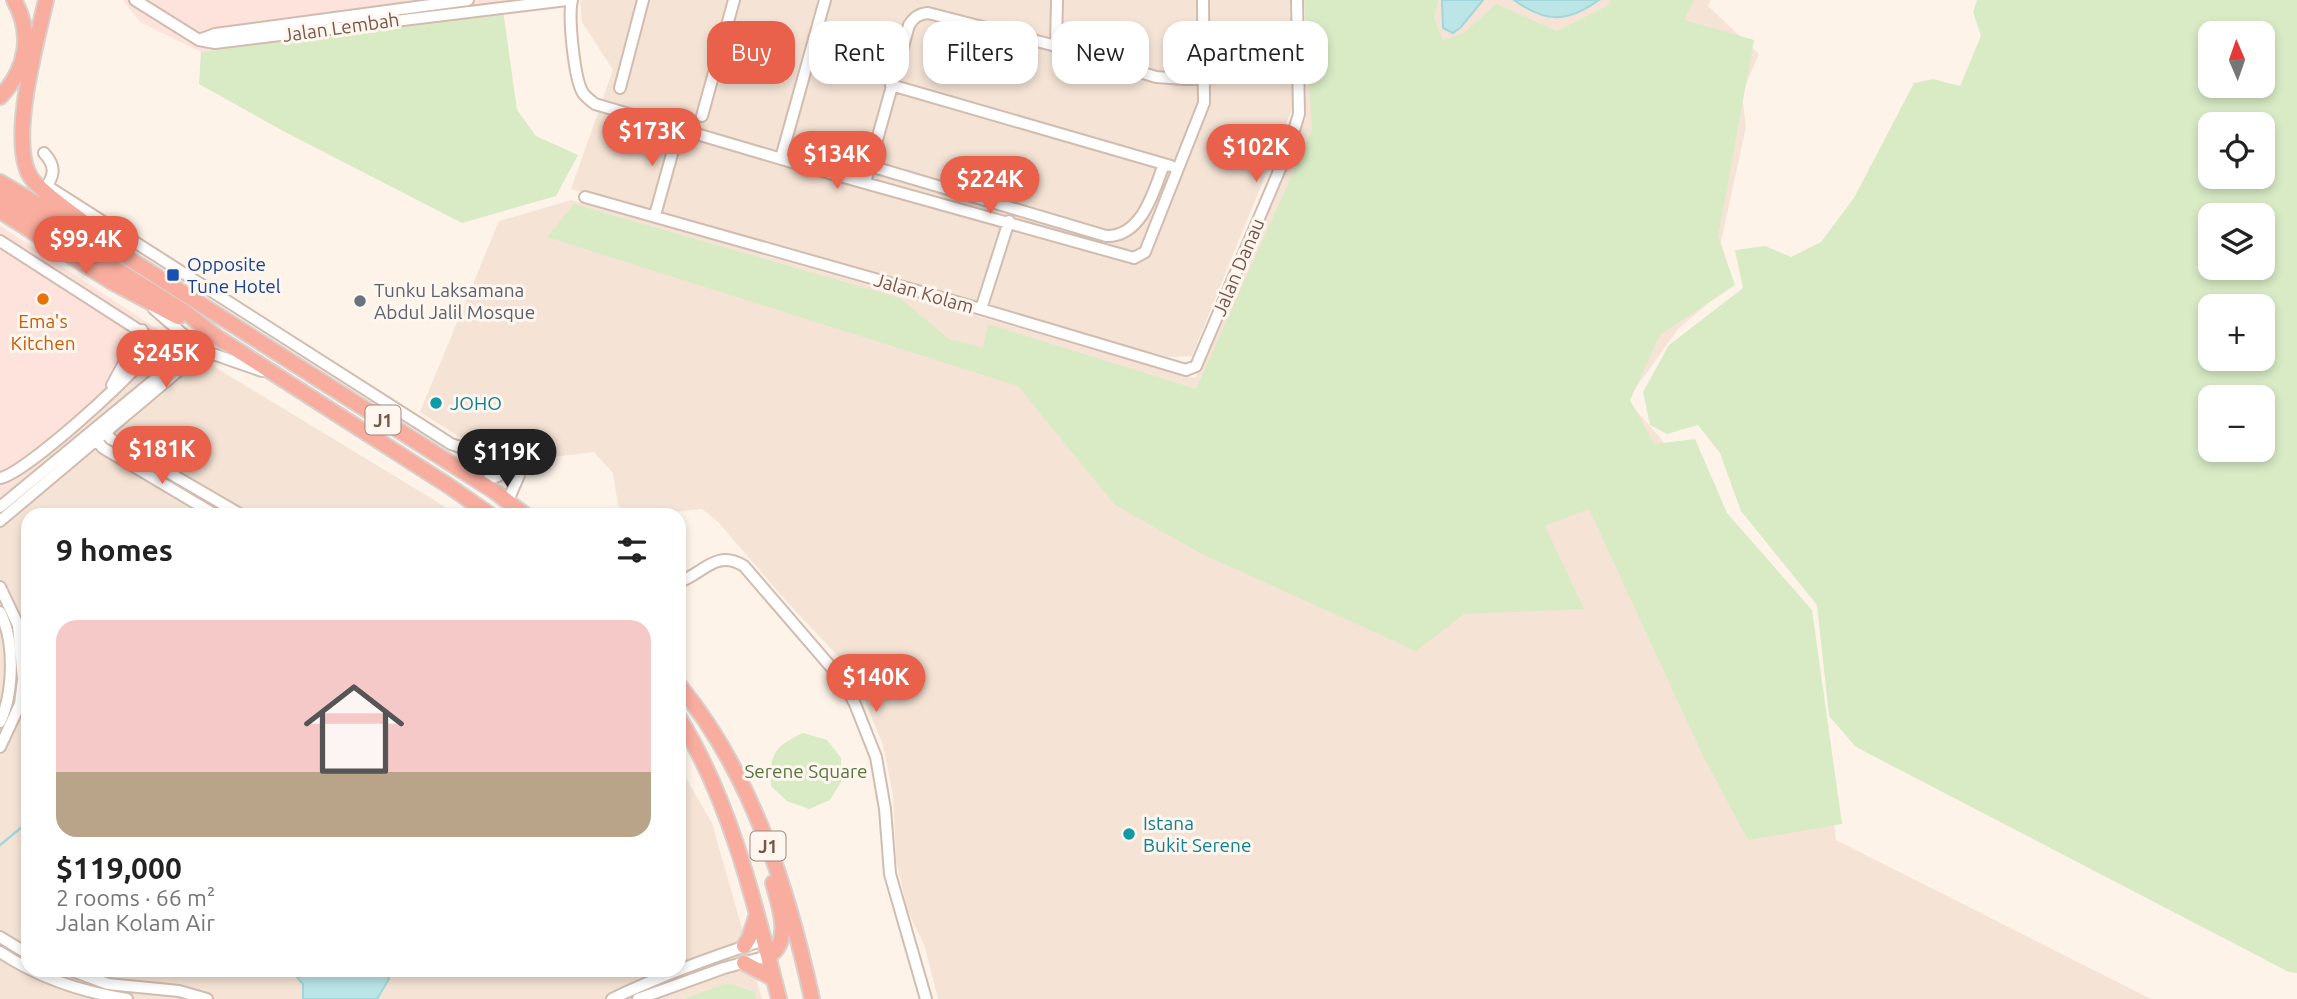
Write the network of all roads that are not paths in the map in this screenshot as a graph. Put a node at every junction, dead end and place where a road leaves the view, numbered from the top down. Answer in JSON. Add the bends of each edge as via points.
{"nodes":[{"id":1,"x":14,"y":0,"type":"edge"},
{"id":2,"x":46,"y":0,"type":"edge"},
{"id":3,"x":135,"y":0,"type":"edge"},
{"id":4,"x":468,"y":0,"type":"edge"},
{"id":5,"x":643,"y":0,"type":"edge"},
{"id":6,"x":734,"y":0,"type":"edge"},
{"id":7,"x":825,"y":0,"type":"edge"},
{"id":8,"x":1057,"y":0,"type":"edge"},
{"id":9,"x":1203,"y":0,"type":"edge"},
{"id":10,"x":1297,"y":0,"type":"edge"},
{"id":11,"x":566,"y":2,"type":"edge"},
{"id":12,"x":421,"y":11,"type":"junction"},
{"id":13,"x":1057,"y":21,"type":"edge"},
{"id":14,"x":1204,"y":21,"type":"edge"},
{"id":15,"x":1298,"y":21,"type":"edge"},
{"id":16,"x":1052,"y":45,"type":"edge"},
{"id":17,"x":1206,"y":84,"type":"edge"},
{"id":18,"x":1299,"y":84,"type":"edge"},
{"id":19,"x":891,"y":85,"type":"junction"},
{"id":20,"x":620,"y":88,"type":"dead end"},
{"id":21,"x":0,"y":97,"type":"edge"},
{"id":22,"x":702,"y":116,"type":"dead end"},
{"id":23,"x":679,"y":129,"type":"junction"},
{"id":24,"x":44,"y":153,"type":"dead end"},
{"id":25,"x":781,"y":158,"type":"junction"},
{"id":26,"x":1164,"y":164,"type":"junction"},
{"id":27,"x":870,"y":166,"type":"junction"},
{"id":28,"x":1180,"y":169,"type":"junction"},
{"id":29,"x":0,"y":182,"type":"edge"},
{"id":30,"x":865,"y":183,"type":"junction"},
{"id":31,"x":46,"y":188,"type":"junction"},
{"id":32,"x":0,"y":196,"type":"edge"},
{"id":33,"x":585,"y":197,"type":"dead end"},
{"id":34,"x":0,"y":211,"type":"edge"},
{"id":35,"x":655,"y":215,"type":"junction"},
{"id":36,"x":1009,"y":221,"type":"junction"},
{"id":37,"x":0,"y":241,"type":"edge"},
{"id":38,"x":122,"y":254,"type":"junction"},
{"id":39,"x":141,"y":299,"type":"junction"},
{"id":40,"x":981,"y":309,"type":"junction"},
{"id":41,"x":142,"y":330,"type":"junction"},
{"id":42,"x":217,"y":337,"type":"junction"},
{"id":43,"x":153,"y":339,"type":"junction"},
{"id":44,"x":187,"y":350,"type":"junction"},
{"id":45,"x":1192,"y":369,"type":"joint"},
{"id":46,"x":281,"y":378,"type":"junction"},
{"id":47,"x":104,"y":400,"type":"junction"},
{"id":48,"x":117,"y":415,"type":"junction"},
{"id":49,"x":97,"y":432,"type":"junction"},
{"id":50,"x":486,"y":455,"type":"junction"},
{"id":51,"x":510,"y":463,"type":"junction"},
{"id":52,"x":0,"y":478,"type":"edge"},
{"id":53,"x":474,"y":478,"type":"junction"},
{"id":54,"x":508,"y":501,"type":"junction"},
{"id":55,"x":0,"y":507,"type":"edge"},
{"id":56,"x":204,"y":508,"type":"edge"},
{"id":57,"x":230,"y":508,"type":"edge"},
{"id":58,"x":480,"y":508,"type":"edge"},
{"id":59,"x":517,"y":508,"type":"edge"},
{"id":60,"x":0,"y":521,"type":"edge"},
{"id":61,"x":686,"y":580,"type":"edge"},
{"id":62,"x":0,"y":587,"type":"edge"},
{"id":63,"x":0,"y":612,"type":"edge"},
{"id":64,"x":21,"y":657,"type":"edge"},
{"id":65,"x":686,"y":695,"type":"edge"},
{"id":66,"x":21,"y":696,"type":"edge"},
{"id":67,"x":8,"y":702,"type":"junction"},
{"id":68,"x":20,"y":704,"type":"junction"},
{"id":69,"x":0,"y":722,"type":"edge"},
{"id":70,"x":686,"y":730,"type":"edge"},
{"id":71,"x":0,"y":747,"type":"edge"},
{"id":72,"x":757,"y":820,"type":"junction"},
{"id":73,"x":757,"y":916,"type":"junction"},
{"id":74,"x":0,"y":937,"type":"edge"},
{"id":75,"x":764,"y":940,"type":"junction"},
{"id":76,"x":782,"y":940,"type":"junction"},
{"id":77,"x":744,"y":946,"type":"junction"},
{"id":78,"x":21,"y":950,"type":"edge"},
{"id":79,"x":0,"y":952,"type":"edge"},
{"id":80,"x":768,"y":956,"type":"junction"},
{"id":81,"x":744,"y":963,"type":"junction"},
{"id":82,"x":21,"y":966,"type":"edge"},
{"id":83,"x":686,"y":968,"type":"edge"},
{"id":84,"x":45,"y":977,"type":"edge"},
{"id":85,"x":89,"y":977,"type":"edge"},
{"id":86,"x":661,"y":977,"type":"edge"},
{"id":87,"x":774,"y":979,"type":"junction"},
{"id":88,"x":127,"y":999,"type":"edge"},
{"id":89,"x":207,"y":999,"type":"edge"},
{"id":90,"x":612,"y":999,"type":"edge"},
{"id":91,"x":638,"y":999,"type":"edge"},
{"id":92,"x":779,"y":999,"type":"edge"},
{"id":93,"x":811,"y":999,"type":"edge"},
{"id":94,"x":926,"y":999,"type":"edge"}],
"edges":[{"from":1,"to":21,"type":"highway","via":[[25,25],[23,58],[16,78]]},
{"from":2,"to":31,"type":"highway","via":[[21,137],[30,178]]},
{"from":3,"to":12,"type":"street","name":"Jalan Lembah","via":[[199,40],[215,34]]},
{"from":4,"to":12,"type":"street","name":"Jalan Lembah"},
{"from":5,"to":20,"type":"street"},
{"from":6,"to":22,"type":"street"},
{"from":7,"to":25,"type":"street"},
{"from":8,"to":13,"type":"street"},
{"from":9,"to":14,"type":"street"},
{"from":10,"to":15,"type":"street","name":"Jalan Danau"},
{"from":11,"to":12,"type":"street","name":"Jalan Lembah"},
{"from":11,"to":23,"type":"street","via":[[583,93],[595,104]]},
{"from":16,"to":19,"type":"street","via":[[920,14],[913,18]]},
{"from":17,"to":28,"type":"street","via":[[1205,103]]},
{"from":18,"to":45,"type":"street","name":"Jalan Danau","via":[[1299,114],[1288,150]]},
{"from":19,"to":26,"type":"street"},
{"from":19,"to":27,"type":"street"},
{"from":23,"to":25,"type":"street"},
{"from":23,"to":35,"type":"street"},
{"from":24,"to":31,"type":"street","via":[[54,171]]},
{"from":25,"to":30,"type":"street"},
{"from":26,"to":27,"type":"street","via":[[1147,206],[1129,229],[1114,236]]},
{"from":26,"to":28,"type":"street"},
{"from":27,"to":30,"type":"street"},
{"from":28,"to":36,"type":"street","via":[[1145,252],[1134,258]]},
{"from":29,"to":38,"type":"highway","number":"J1"},
{"from":30,"to":36,"type":"street"},
{"from":31,"to":38,"type":"highway"},
{"from":31,"to":50,"type":"street","via":[[451,444]]},
{"from":32,"to":42,"type":"highway","number":"J1","via":[[185,312]]},
{"from":33,"to":35,"type":"street","name":"Jalan Kolam"},
{"from":34,"to":39,"type":"highway"},
{"from":35,"to":40,"type":"street","name":"Jalan Kolam"},
{"from":36,"to":40,"type":"street"},
{"from":37,"to":41,"type":"street"},
{"from":38,"to":53,"type":"highway","number":"J1"},
{"from":39,"to":42,"type":"highway"},
{"from":39,"to":44,"type":"street","via":[[185,337]]},
{"from":40,"to":45,"type":"street","name":"Jalan Kolam"},
{"from":41,"to":43,"type":"street"},
{"from":41,"to":47,"type":"street"},
{"from":42,"to":46,"type":"highway","number":"J1"},
{"from":43,"to":44,"type":"street","via":[[168,349]]},
{"from":43,"to":47,"type":"street","via":[[144,359]]},
{"from":44,"to":48,"type":"street"},
{"from":46,"to":48,"type":"street","via":[[222,356],[202,354]]},
{"from":46,"to":58,"type":"highway","number":"J1"},
{"from":47,"to":48,"type":"street"},
{"from":47,"to":52,"type":"street","via":[[19,470]]},
{"from":48,"to":49,"type":"street"},
{"from":49,"to":55,"type":"street"},
{"from":49,"to":56,"type":"street","via":[[103,448]]},
{"from":49,"to":57,"type":"street"},
{"from":49,"to":60,"type":"street"},
{"from":50,"to":51,"type":"street"},
{"from":50,"to":53,"type":"highway","via":[[485,467]]},
{"from":51,"to":53,"type":"street","via":[[498,476]]},
{"from":51,"to":54,"type":"street","via":[[516,465],[519,475]]},
{"from":53,"to":54,"type":"highway","number":"J1"},
{"from":54,"to":59,"type":"highway","number":"J1"},
{"from":61,"to":94,"type":"street","via":[[714,562],[735,560],[843,681],[876,757],[890,874]]},
{"from":62,"to":64,"type":"street","via":[[18,625]]},
{"from":63,"to":67,"type":"street","via":[[7,628]]},
{"from":65,"to":72,"type":"highway","number":"J1","via":[[722,749]]},
{"from":66,"to":68,"type":"street"},
{"from":67,"to":68,"type":"street"},
{"from":67,"to":69,"type":"street"},
{"from":68,"to":71,"type":"street"},
{"from":70,"to":73,"type":"highway","number":"J1","via":[[718,796]]},
{"from":72,"to":76,"type":"highway"},
{"from":72,"to":93,"type":"highway","number":"J1","via":[[793,920]]},
{"from":73,"to":75,"type":"highway","number":"J1"},
{"from":73,"to":77,"type":"highway"},
{"from":74,"to":78,"type":"street"},
{"from":75,"to":76,"type":"highway"},
{"from":75,"to":77,"type":"street"},
{"from":75,"to":80,"type":"highway","number":"J1"},
{"from":76,"to":80,"type":"highway"},
{"from":76,"to":93,"type":"highway","via":[[792,947]]},
{"from":77,"to":83,"type":"street"},
{"from":79,"to":82,"type":"street"},
{"from":80,"to":81,"type":"street"},
{"from":80,"to":87,"type":"highway","number":"J1"},
{"from":81,"to":87,"type":"highway"},
{"from":81,"to":91,"type":"street"},
{"from":84,"to":88,"type":"street"},
{"from":85,"to":89,"type":"street","via":[[108,984],[179,990]]},
{"from":86,"to":90,"type":"street"},
{"from":87,"to":92,"type":"highway","number":"J1"}]}
